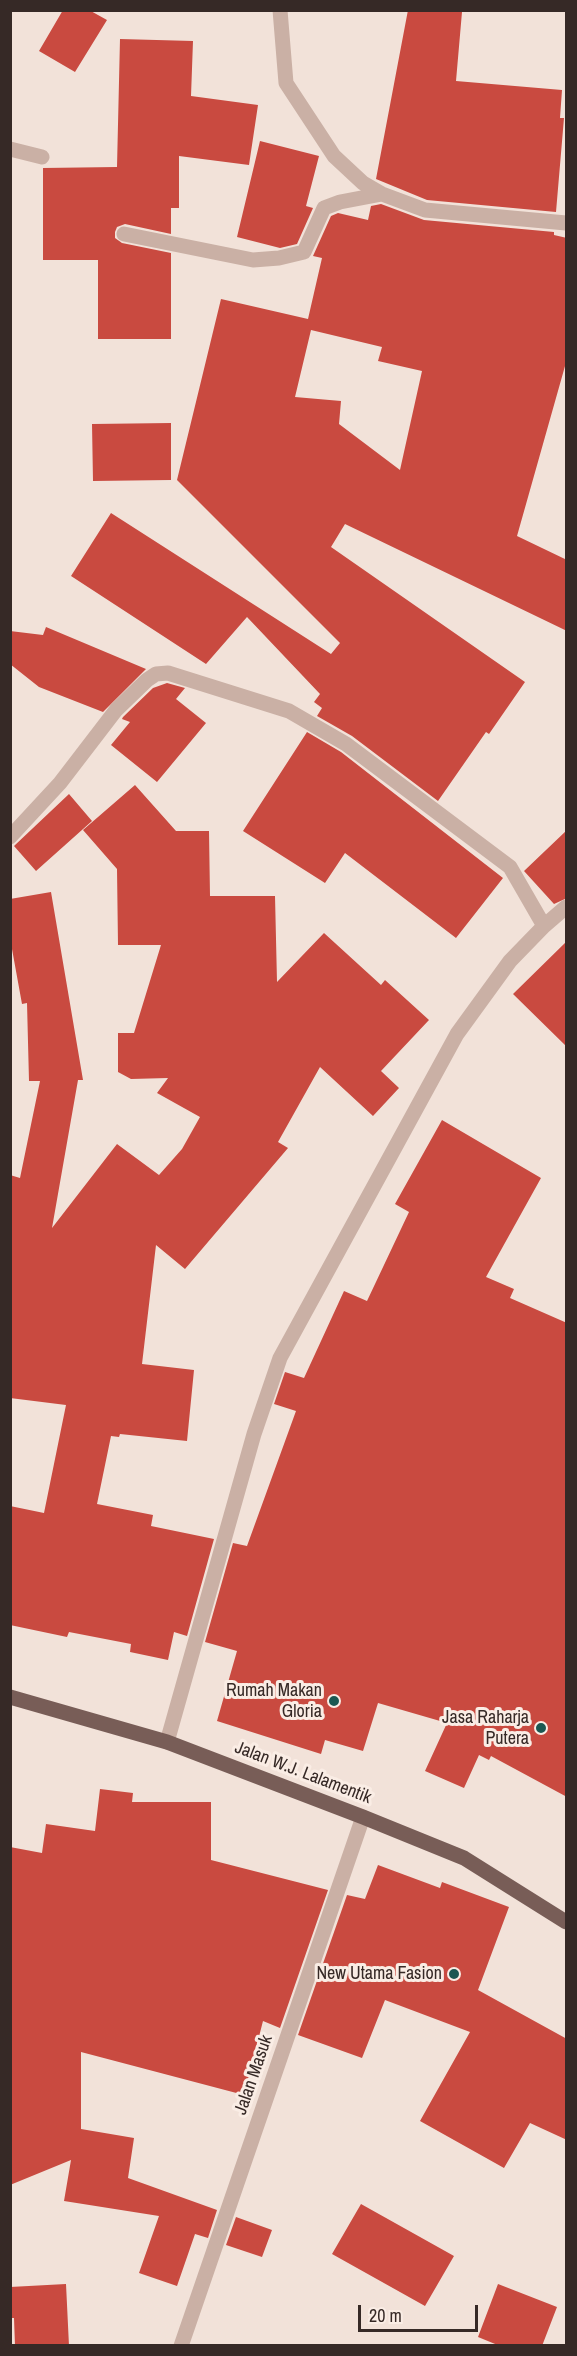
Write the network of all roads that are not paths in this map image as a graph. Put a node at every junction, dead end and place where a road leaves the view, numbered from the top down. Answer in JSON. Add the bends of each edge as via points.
{"nodes":[{"id":1,"x":280,"y":10,"type":"edge"},
{"id":2,"x":10,"y":148,"type":"edge"},
{"id":3,"x":42,"y":157,"type":"dead end"},
{"id":4,"x":382,"y":195,"type":"junction"},
{"id":5,"x":567,"y":223,"type":"edge"},
{"id":6,"x":124,"y":234,"type":"dead end"},
{"id":7,"x":10,"y":837,"type":"edge"},
{"id":8,"x":567,"y":907,"type":"edge"},
{"id":9,"x":544,"y":926,"type":"junction"},
{"id":10,"x":10,"y":1697,"type":"edge"},
{"id":11,"x":167,"y":1742,"type":"junction"},
{"id":12,"x":363,"y":1817,"type":"junction"},
{"id":13,"x":567,"y":1922,"type":"edge"},
{"id":14,"x":182,"y":2346,"type":"edge"}],
"edges":[{"from":1,"to":4,"type":"street","via":[[286,83],[334,156]]},
{"from":2,"to":3,"type":"street"},
{"from":4,"to":5,"type":"street","via":[[425,210]]},
{"from":4,"to":6,"type":"street","via":[[324,208],[304,252],[279,258],[253,260]]},
{"from":7,"to":9,"type":"street","via":[[60,783],[116,710],[147,680],[168,673],[289,711],[346,744],[510,867]]},
{"from":8,"to":9,"type":"street"},
{"from":9,"to":11,"type":"street","via":[[510,961],[457,1034],[280,1358],[254,1434]]},
{"from":10,"to":11,"type":"main road","name":"Jalan W.J. Lalamentik"},
{"from":11,"to":12,"type":"main road","name":"Jalan W.J. Lalamentik"},
{"from":12,"to":13,"type":"main road","name":"Jalan W.J. Lalamentik","via":[[464,1858]]},
{"from":12,"to":14,"type":"street","name":"Jalan Masuk"}]}
